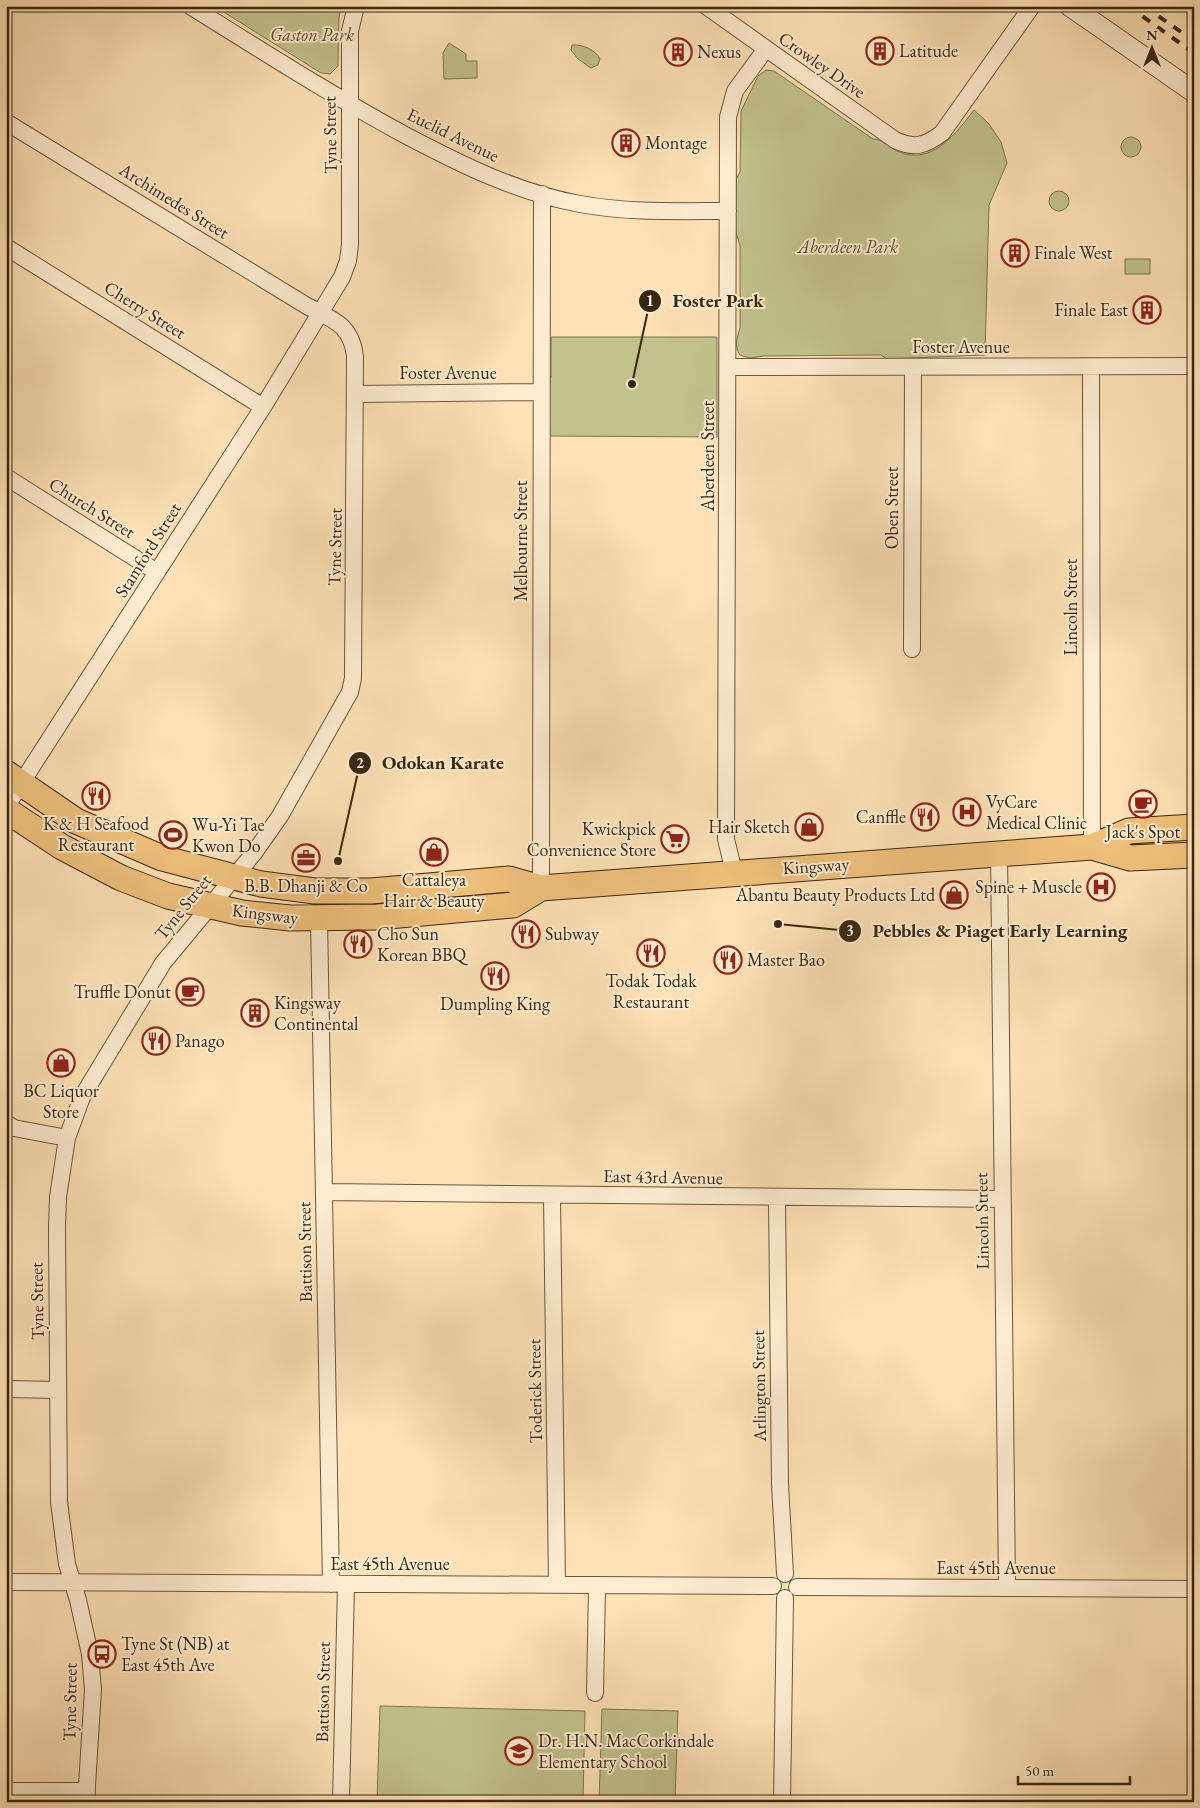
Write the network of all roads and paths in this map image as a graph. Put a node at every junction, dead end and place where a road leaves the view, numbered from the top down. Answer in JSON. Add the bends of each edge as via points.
{"nodes":[{"id":1,"x":190,"y":6,"type":"edge"},
{"id":2,"x":356,"y":6,"type":"edge"},
{"id":3,"x":706,"y":6,"type":"edge"},
{"id":4,"x":1032,"y":6,"type":"edge"},
{"id":5,"x":1070,"y":6,"type":"edge"},
{"id":6,"x":765,"y":50,"type":"junction"},
{"id":7,"x":1194,"y":92,"type":"edge"},
{"id":8,"x":350,"y":104,"type":"junction"},
{"id":9,"x":6,"y":122,"type":"edge"},
{"id":10,"x":542,"y":194,"type":"junction"},
{"id":11,"x":728,"y":211,"type":"junction"},
{"id":12,"x":6,"y":248,"type":"edge"},
{"id":13,"x":321,"y":314,"type":"junction"},
{"id":14,"x":1194,"y":366,"type":"edge"},
{"id":15,"x":729,"y":367,"type":"junction"},
{"id":16,"x":913,"y":367,"type":"junction"},
{"id":17,"x":1090,"y":367,"type":"junction"},
{"id":18,"x":541,"y":392,"type":"junction"},
{"id":19,"x":356,"y":394,"type":"junction"},
{"id":20,"x":263,"y":407,"type":"junction"},
{"id":21,"x":6,"y":477,"type":"edge"},
{"id":22,"x":158,"y":572,"type":"junction"},
{"id":23,"x":912,"y":649,"type":"dead end"},
{"id":24,"x":14,"y":779,"type":"edge"},
{"id":25,"x":6,"y":809,"type":"edge"},
{"id":26,"x":1194,"y":827,"type":"edge"},
{"id":27,"x":1092,"y":847,"type":"junction"},
{"id":28,"x":999,"y":853,"type":"junction"},
{"id":29,"x":1194,"y":855,"type":"edge"},
{"id":30,"x":734,"y":872,"type":"junction"},
{"id":31,"x":233,"y":877,"type":"junction"},
{"id":32,"x":542,"y":888,"type":"junction"},
{"id":33,"x":210,"y":906,"type":"junction"},
{"id":34,"x":319,"y":919,"type":"junction"},
{"id":35,"x":6,"y":1123,"type":"edge"},
{"id":36,"x":67,"y":1138,"type":"junction"},
{"id":37,"x":324,"y":1192,"type":"junction"},
{"id":38,"x":552,"y":1196,"type":"junction"},
{"id":39,"x":777,"y":1198,"type":"junction"},
{"id":40,"x":1001,"y":1198,"type":"junction"},
{"id":41,"x":6,"y":1389,"type":"edge"},
{"id":42,"x":58,"y":1390,"type":"junction"},
{"id":43,"x":784,"y":1574,"type":"junction"},
{"id":44,"x":6,"y":1582,"type":"edge"},
{"id":45,"x":72,"y":1583,"type":"junction"},
{"id":46,"x":338,"y":1584,"type":"junction"},
{"id":47,"x":557,"y":1585,"type":"junction"},
{"id":48,"x":597,"y":1586,"type":"junction"},
{"id":49,"x":773,"y":1586,"type":"junction"},
{"id":50,"x":797,"y":1587,"type":"junction"},
{"id":51,"x":1008,"y":1588,"type":"junction"},
{"id":52,"x":1194,"y":1589,"type":"edge"},
{"id":53,"x":785,"y":1598,"type":"junction"},
{"id":54,"x":595,"y":1693,"type":"dead end"},
{"id":55,"x":6,"y":1791,"type":"edge"},
{"id":56,"x":86,"y":1796,"type":"edge"},
{"id":57,"x":341,"y":1802,"type":"edge"},
{"id":58,"x":782,"y":1802,"type":"edge"}],
"edges":[{"from":1,"to":8,"type":"street","name":"Euclid Avenue"},
{"from":2,"to":8,"type":"street","name":"Tyne Street","via":[[350,31]]},
{"from":3,"to":6,"type":"street","name":"Crowley Drive"},
{"from":4,"to":6,"type":"street","name":"Crowley Drive","via":[[953,120],[931,142],[921,146],[895,140]]},
{"from":5,"to":7,"type":"street"},
{"from":6,"to":11,"type":"street","name":"Aberdeen Street","via":[[730,104]]},
{"from":8,"to":10,"type":"street","name":"Euclid Avenue","via":[[456,162]]},
{"from":8,"to":13,"type":"street","name":"Tyne Street","via":[[348,261]]},
{"from":9,"to":13,"type":"street","name":"Archimedes Street"},
{"from":10,"to":11,"type":"street","name":"Euclid Avenue","via":[[580,204],[622,209]]},
{"from":10,"to":18,"type":"street","name":"Melbourne Street"},
{"from":11,"to":15,"type":"street","name":"Aberdeen Street"},
{"from":12,"to":20,"type":"street","name":"Cherry Street"},
{"from":13,"to":19,"type":"street","name":"Tyne Street","via":[[342,325],[353,342]]},
{"from":13,"to":20,"type":"street","name":"Stamford Street"},
{"from":14,"to":17,"type":"street","name":"Foster Avenue"},
{"from":15,"to":16,"type":"street","name":"Foster Avenue"},
{"from":15,"to":30,"type":"street","name":"Aberdeen Street","via":[[726,839]]},
{"from":16,"to":17,"type":"street","name":"Foster Avenue"},
{"from":16,"to":23,"type":"street","name":"Oben Street"},
{"from":17,"to":27,"type":"street","name":"Lincoln Street"},
{"from":18,"to":19,"type":"street","name":"Foster Avenue"},
{"from":18,"to":32,"type":"street","name":"Melbourne Street"},
{"from":19,"to":31,"type":"street","name":"Tyne Street","via":[[352,686],[296,790],[254,853]]},
{"from":20,"to":22,"type":"street","name":"Stamford Street"},
{"from":21,"to":22,"type":"street","name":"Church Street"},
{"from":22,"to":24,"type":"street","name":"Stamford Street"},
{"from":24,"to":25,"type":"street","name":"Stamford Street"},
{"from":24,"to":31,"type":"main road","name":"Kingsway","via":[[85,824],[162,858]]},
{"from":25,"to":33,"type":"main road","name":"Kingsway","via":[[62,847],[121,878],[168,896]]},
{"from":26,"to":27,"type":"main road","name":"Kingsway","via":[[1129,831]]},
{"from":27,"to":28,"type":"main road","name":"Kingsway"},
{"from":27,"to":29,"type":"main road","name":"Kingsway","via":[[1130,858]]},
{"from":28,"to":30,"type":"main road","name":"Kingsway"},
{"from":28,"to":40,"type":"street","name":"Lincoln Street"},
{"from":30,"to":32,"type":"main road","name":"Kingsway"},
{"from":31,"to":32,"type":"main road","name":"Kingsway","via":[[270,886],[315,890],[400,889],[509,879]]},
{"from":31,"to":33,"type":"street","name":"Tyne Street"},
{"from":32,"to":34,"type":"main road","name":"Kingsway","via":[[513,905]]},
{"from":33,"to":34,"type":"main road","name":"Kingsway","via":[[242,913]]},
{"from":33,"to":36,"type":"street","name":"Tyne Street","via":[[163,964],[82,1097]]},
{"from":34,"to":37,"type":"street","name":"Battison Street"},
{"from":35,"to":36,"type":"street","via":[[14,1128]]},
{"from":36,"to":42,"type":"street","name":"Tyne Street","via":[[58,1197]]},
{"from":37,"to":38,"type":"street","name":"East 43rd Avenue"},
{"from":37,"to":46,"type":"street","name":"Battison Street"},
{"from":38,"to":39,"type":"street","name":"East 43rd Avenue"},
{"from":38,"to":47,"type":"street","name":"Toderick Street"},
{"from":39,"to":40,"type":"street","name":"East 43rd Avenue"},
{"from":39,"to":43,"type":"street","name":"Arlington Street"},
{"from":40,"to":51,"type":"street","name":"Lincoln Street"},
{"from":41,"to":42,"type":"street"},
{"from":42,"to":45,"type":"street","name":"Tyne Street","via":[[59,1502]]},
{"from":43,"to":49,"type":"street","via":[[775,1579]]},
{"from":43,"to":50,"type":"street","via":[[795,1579]]},
{"from":44,"to":45,"type":"street","name":"East 45th Avenue"},
{"from":45,"to":46,"type":"street","name":"East 45th Avenue"},
{"from":45,"to":56,"type":"street","name":"Tyne Street","via":[[90,1654],[93,1690]]},
{"from":46,"to":47,"type":"street","name":"East 45th Avenue"},
{"from":46,"to":57,"type":"street","name":"Battison Street"},
{"from":47,"to":48,"type":"street","name":"East 45th Avenue"},
{"from":48,"to":49,"type":"street","name":"East 45th Avenue"},
{"from":48,"to":54,"type":"street"},
{"from":49,"to":53,"type":"street","via":[[775,1593]]},
{"from":50,"to":51,"type":"street","name":"East 45th Avenue"},
{"from":50,"to":53,"type":"street","via":[[795,1594]]},
{"from":51,"to":52,"type":"street","name":"East 45th Avenue"},
{"from":53,"to":58,"type":"street"},
{"from":55,"to":56,"type":"street"}]}
